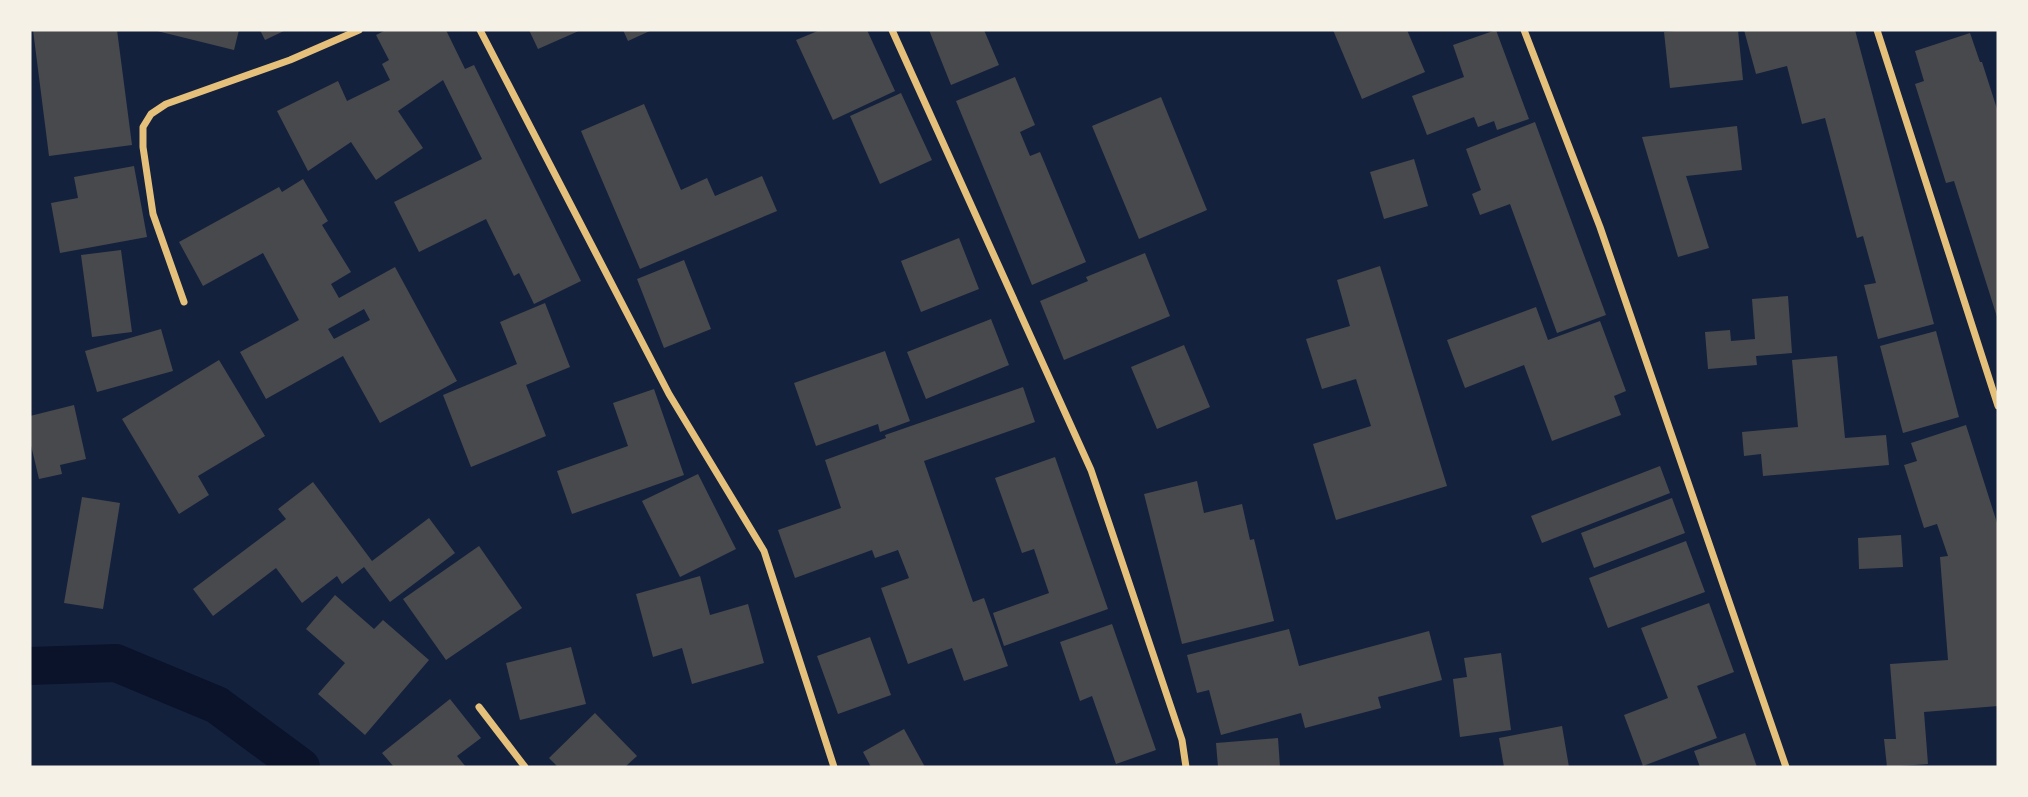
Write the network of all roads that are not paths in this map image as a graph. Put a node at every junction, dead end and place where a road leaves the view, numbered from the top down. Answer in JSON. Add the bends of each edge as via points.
{"nodes":[{"id":1,"x":359,"y":30,"type":"edge"},
{"id":2,"x":480,"y":30,"type":"edge"},
{"id":3,"x":892,"y":30,"type":"edge"},
{"id":4,"x":1524,"y":30,"type":"edge"},
{"id":5,"x":1877,"y":30,"type":"edge"},
{"id":6,"x":184,"y":302,"type":"dead end"},
{"id":7,"x":1998,"y":406,"type":"edge"},
{"id":8,"x":479,"y":708,"type":"dead end"},
{"id":9,"x":525,"y":767,"type":"edge"},
{"id":10,"x":834,"y":767,"type":"edge"},
{"id":11,"x":1186,"y":767,"type":"edge"},
{"id":12,"x":1786,"y":767,"type":"edge"}],
"edges":[{"from":1,"to":6,"type":"street","via":[[166,104],[151,114],[143,127],[143,147],[153,214]]},
{"from":2,"to":10,"type":"street","via":[[669,394],[764,551]]},
{"from":3,"to":11,"type":"street","via":[[1091,470],[1182,740]]},
{"from":4,"to":12,"type":"street","via":[[1600,227]]},
{"from":5,"to":7,"type":"street"},
{"from":8,"to":9,"type":"street"}]}
